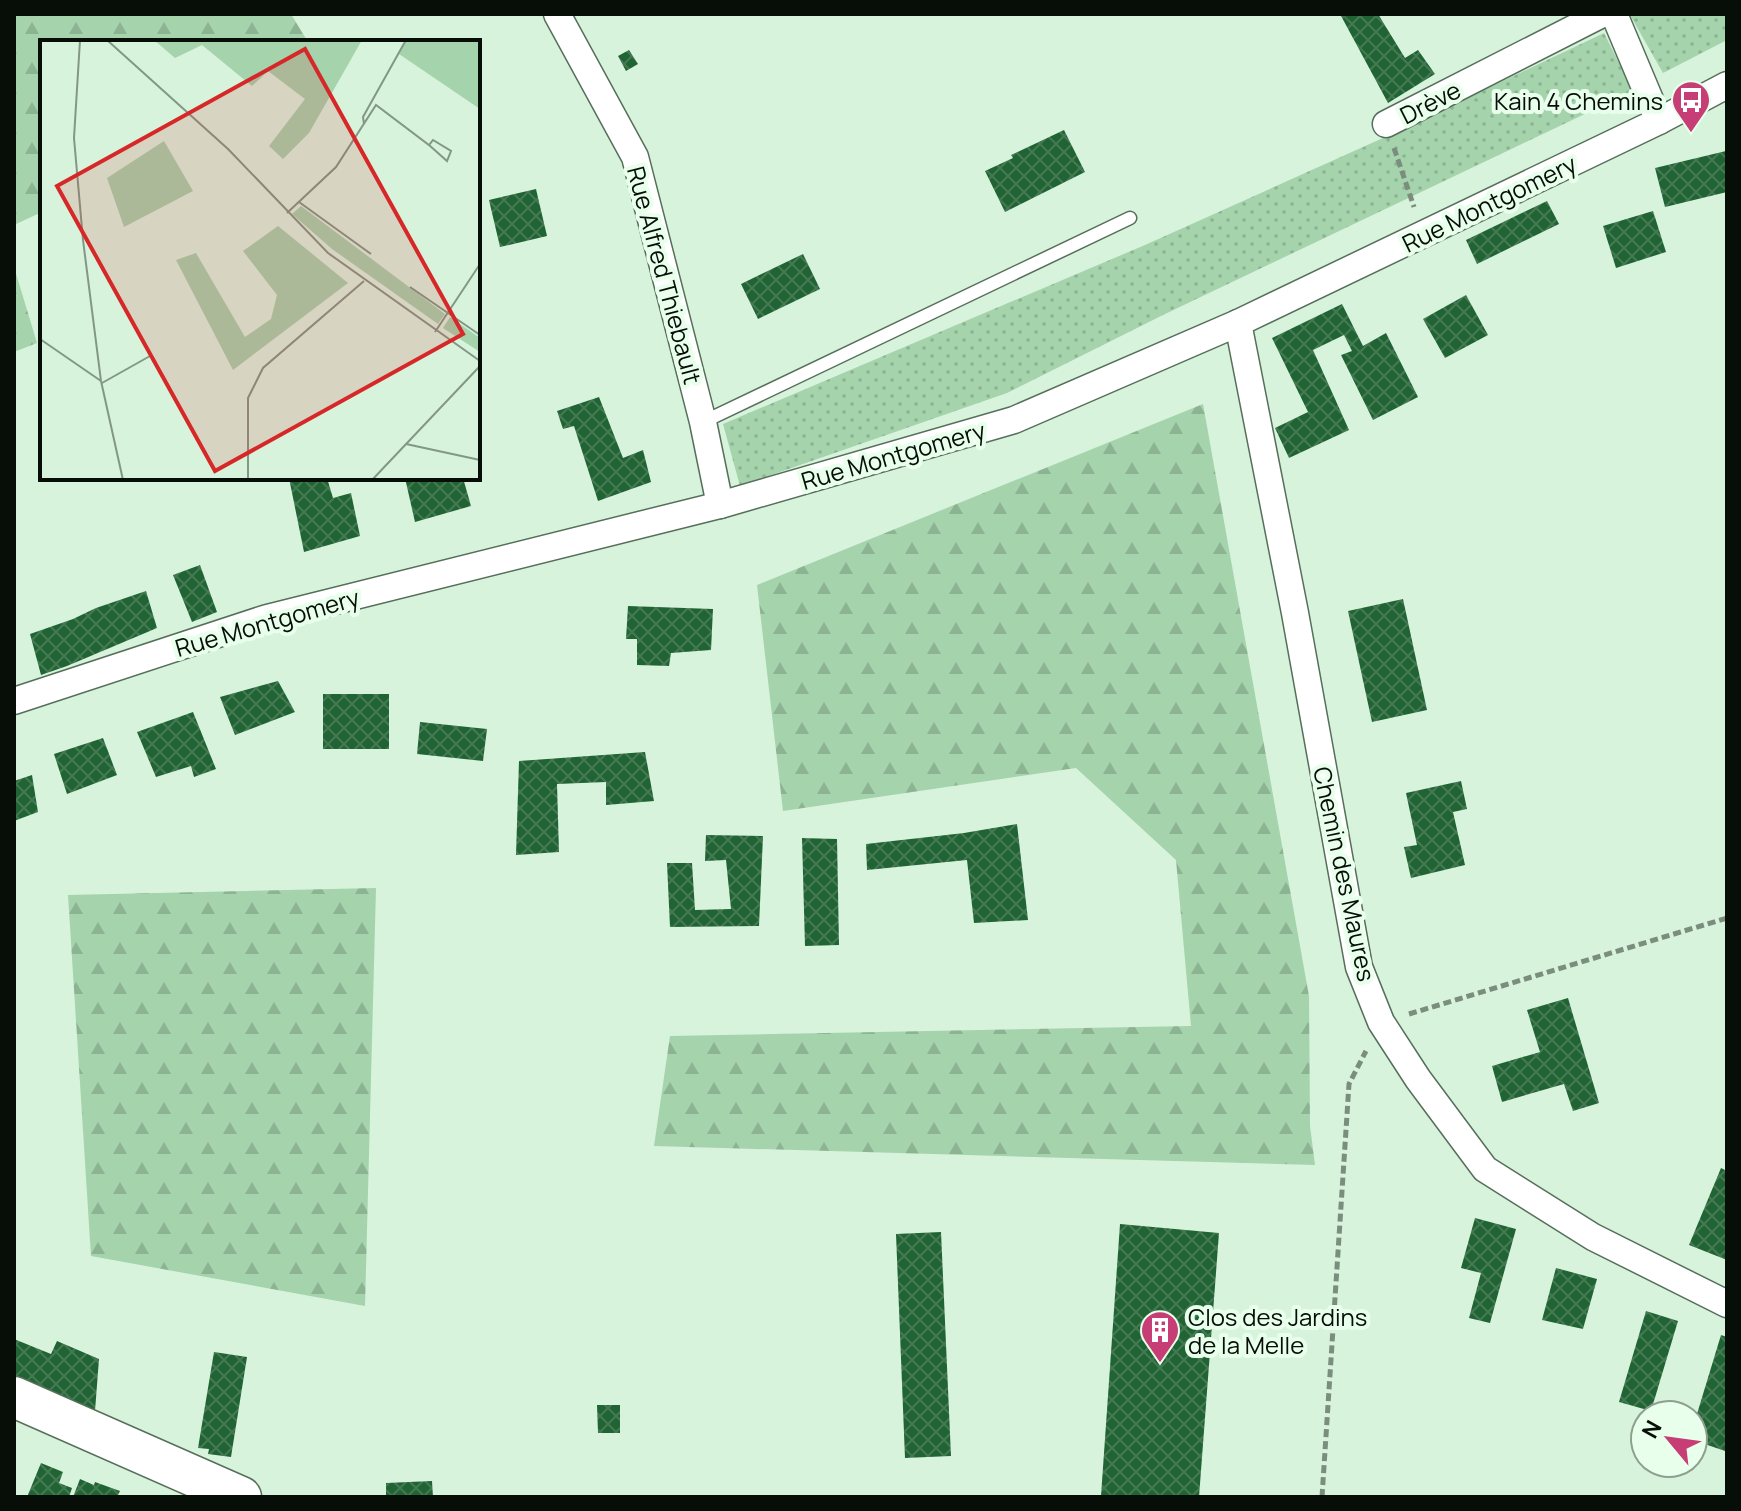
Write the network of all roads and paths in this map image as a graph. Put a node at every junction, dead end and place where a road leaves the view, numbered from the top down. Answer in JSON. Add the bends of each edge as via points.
{"nodes":[{"id":1,"x":557,"y":14,"type":"edge"},
{"id":2,"x":1602,"y":14,"type":"edge"},
{"id":3,"x":1614,"y":14,"type":"edge"},
{"id":4,"x":1727,"y":85,"type":"edge"},
{"id":5,"x":1659,"y":121,"type":"junction"},
{"id":6,"x":1386,"y":124,"type":"joint"},
{"id":7,"x":1130,"y":218,"type":"dead end"},
{"id":8,"x":1423,"y":234,"type":"junction"},
{"id":9,"x":1238,"y":323,"type":"junction"},
{"id":10,"x":703,"y":422,"type":"junction"},
{"id":11,"x":720,"y":505,"type":"junction"},
{"id":12,"x":14,"y":701,"type":"edge"},
{"id":13,"x":1727,"y":918,"type":"edge"},
{"id":14,"x":1381,"y":1022,"type":"junction"},
{"id":15,"x":1727,"y":1304,"type":"edge"},
{"id":16,"x":14,"y":1397,"type":"edge"},
{"id":17,"x":241,"y":1497,"type":"edge"},
{"id":18,"x":1322,"y":1497,"type":"edge"}],
"edges":[{"from":1,"to":10,"type":"street","name":"Rue Alfred Thiebault","via":[[635,157]]},
{"from":2,"to":6,"type":"street","name":"Drève"},
{"from":3,"to":5,"type":"street"},
{"from":4,"to":5,"type":"street","name":"Rue Montgomery"},
{"from":5,"to":8,"type":"street","name":"Rue Montgomery"},
{"from":6,"to":8,"type":"path"},
{"from":7,"to":10,"type":"lane"},
{"from":8,"to":9,"type":"street","name":"Rue Montgomery"},
{"from":9,"to":11,"type":"street","name":"Rue Montgomery","via":[[1014,420]]},
{"from":9,"to":14,"type":"street","name":"Chemin des Maures","via":[[1359,967]]},
{"from":10,"to":11,"type":"street","name":"Rue Alfred Thiebault"},
{"from":11,"to":12,"type":"street","name":"Rue Montgomery","via":[[267,618]]},
{"from":13,"to":14,"type":"path"},
{"from":14,"to":15,"type":"street","name":"Chemin des Maures","via":[[1485,1169],[1593,1237]]},
{"from":14,"to":18,"type":"path","via":[[1349,1084]]},
{"from":16,"to":17,"type":"main road"}]}
